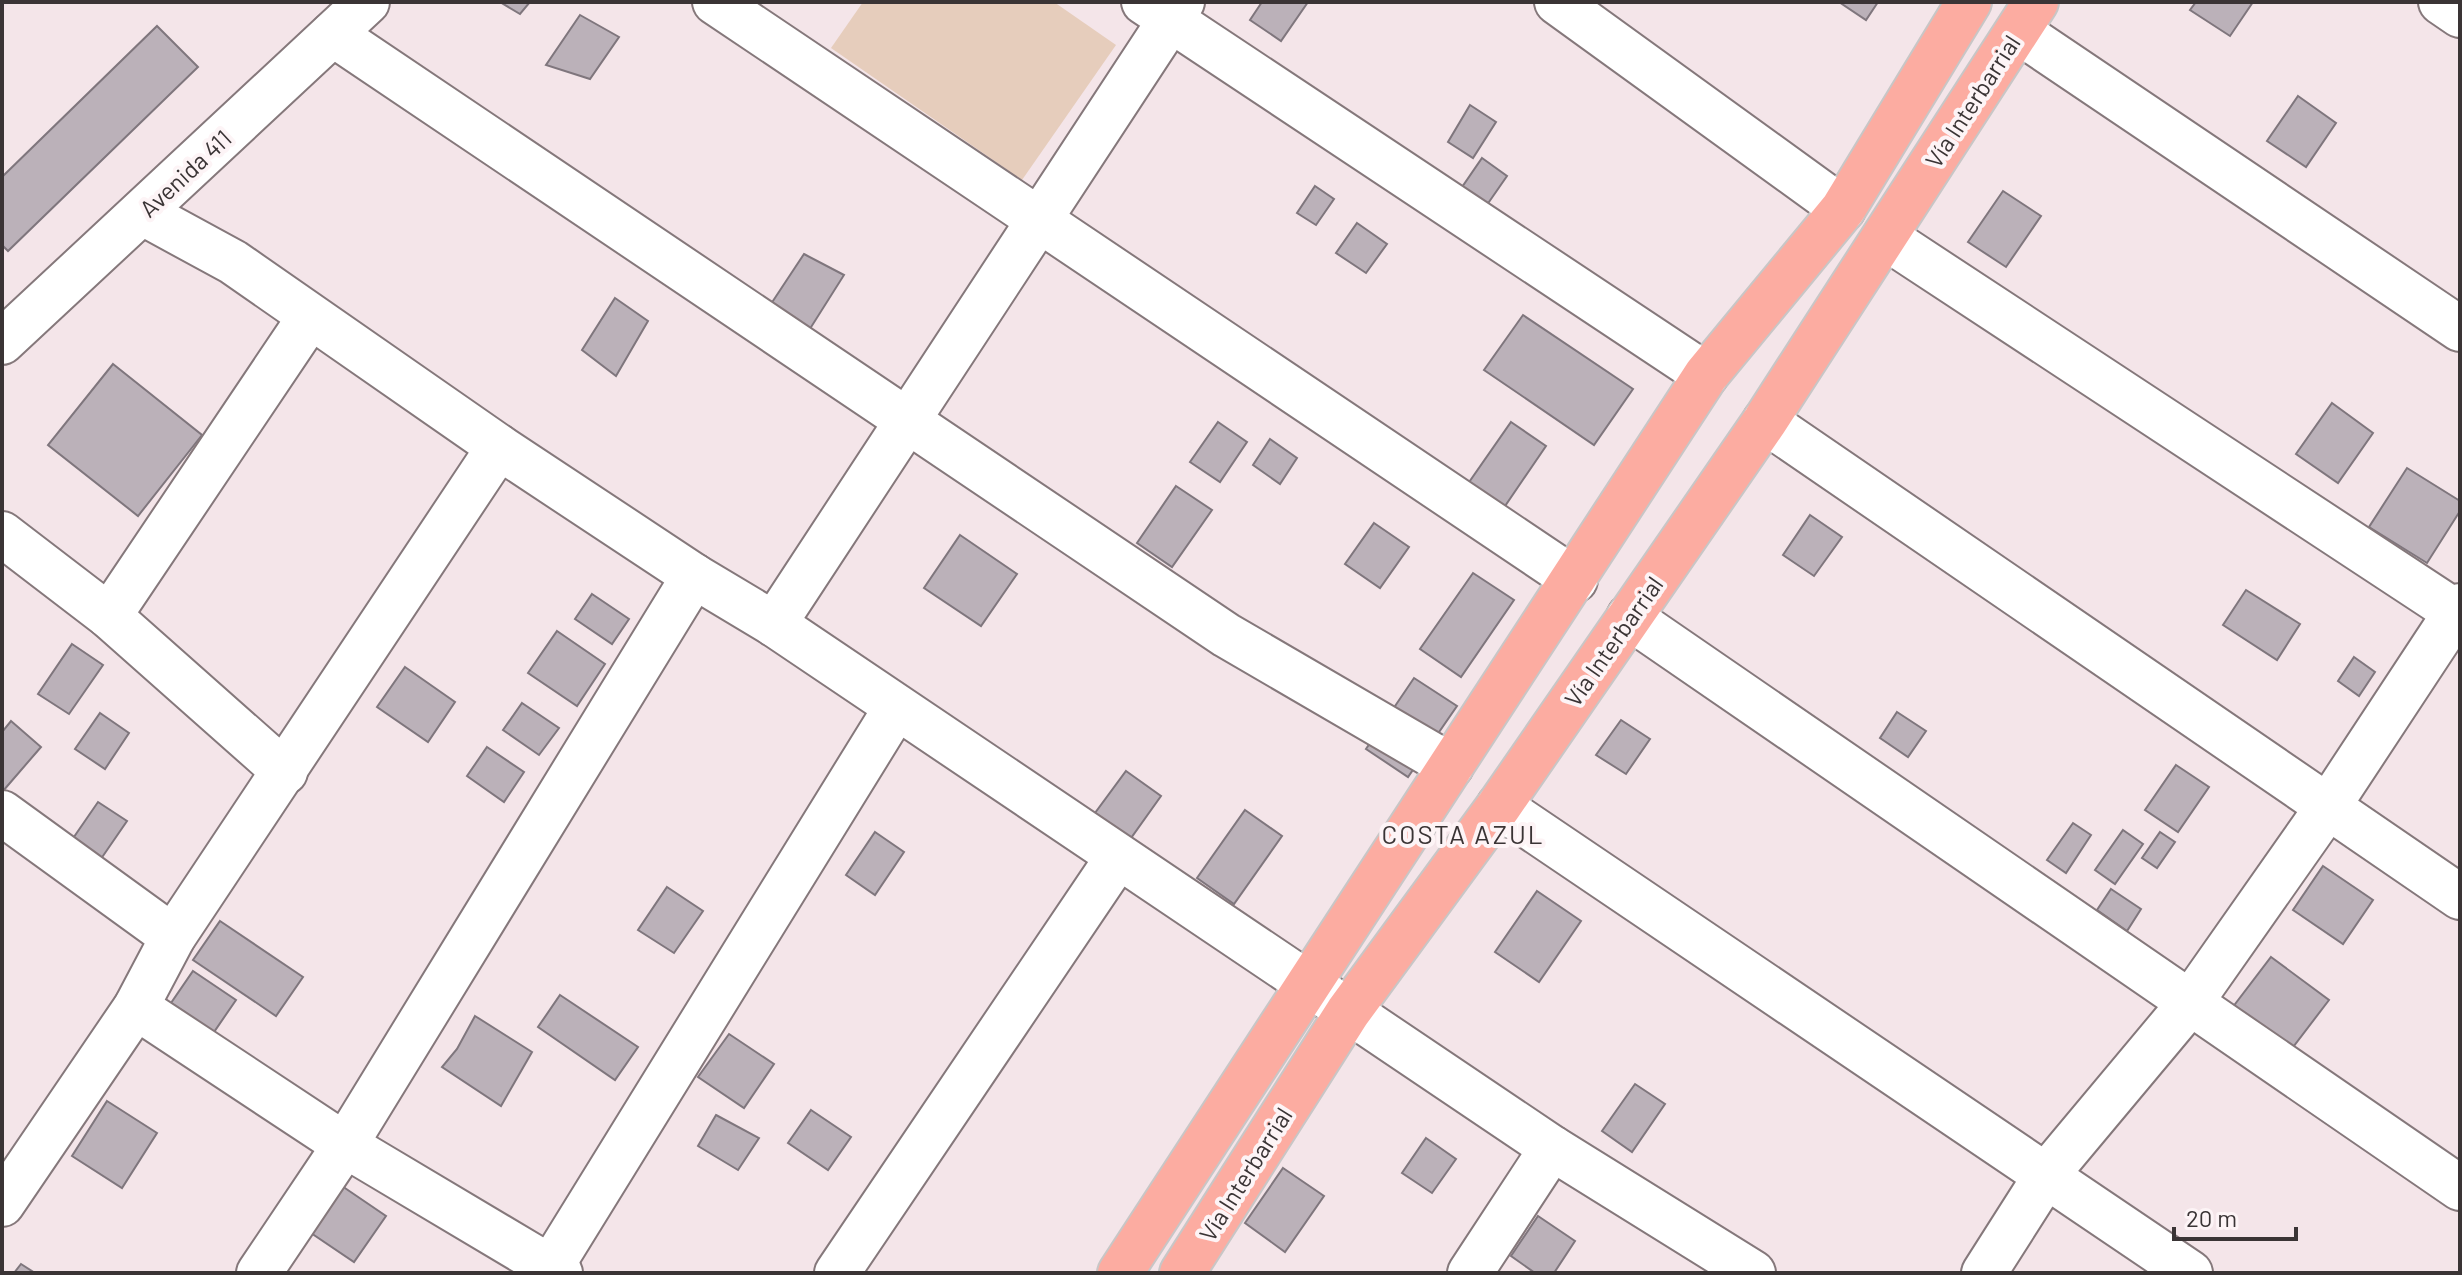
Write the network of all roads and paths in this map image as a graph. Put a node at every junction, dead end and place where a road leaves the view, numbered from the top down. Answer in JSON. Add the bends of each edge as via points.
{"nodes":[{"id":1,"x":367,"y":2,"type":"edge"},
{"id":2,"x":715,"y":2,"type":"edge"},
{"id":3,"x":1557,"y":2,"type":"edge"},
{"id":4,"x":1969,"y":2,"type":"edge"},
{"id":5,"x":2441,"y":2,"type":"edge"},
{"id":6,"x":1165,"y":8,"type":"edge"},
{"id":7,"x":2460,"y":15,"type":"edge"},
{"id":8,"x":2027,"y":16,"type":"edge"},
{"id":9,"x":333,"y":34,"type":"junction"},
{"id":10,"x":1843,"y":209,"type":"junction"},
{"id":11,"x":143,"y":213,"type":"junction"},
{"id":12,"x":1040,"y":218,"type":"junction"},
{"id":13,"x":1885,"y":237,"type":"junction"},
{"id":14,"x":310,"y":317,"type":"junction"},
{"id":15,"x":2460,"y":329,"type":"edge"},
{"id":16,"x":2,"y":342,"type":"edge"},
{"id":17,"x":1706,"y":375,"type":"junction"},
{"id":18,"x":906,"y":420,"type":"junction"},
{"id":19,"x":1765,"y":421,"type":"junction"},
{"id":20,"x":499,"y":447,"type":"junction"},
{"id":21,"x":2,"y":534,"type":"edge"},
{"id":22,"x":694,"y":576,"type":"junction"},
{"id":23,"x":1575,"y":580,"type":"junction"},
{"id":24,"x":2459,"y":611,"type":"edge"},
{"id":25,"x":109,"y":616,"type":"junction"},
{"id":26,"x":1629,"y":617,"type":"junction"},
{"id":27,"x":774,"y":624,"type":"junction"},
{"id":28,"x":896,"y":708,"type":"junction"},
{"id":29,"x":1451,"y":766,"type":"junction"},
{"id":30,"x":285,"y":772,"type":"junction"},
{"id":31,"x":1499,"y":806,"type":"junction"},
{"id":32,"x":2327,"y":808,"type":"junction"},
{"id":33,"x":2,"y":813,"type":"edge"},
{"id":34,"x":1118,"y":857,"type":"junction"},
{"id":35,"x":2460,"y":897,"type":"edge"},
{"id":36,"x":173,"y":937,"type":"junction"},
{"id":37,"x":1307,"y":983,"type":"junction"},
{"id":38,"x":2190,"y":1003,"type":"junction"},
{"id":39,"x":136,"y":1007,"type":"junction"},
{"id":40,"x":1348,"y":1012,"type":"junction"},
{"id":41,"x":345,"y":1145,"type":"junction"},
{"id":42,"x":1552,"y":1148,"type":"junction"},
{"id":43,"x":14,"y":1157,"type":"edge"},
{"id":44,"x":2047,"y":1174,"type":"junction"},
{"id":45,"x":2460,"y":1188,"type":"edge"},
{"id":46,"x":2,"y":1204,"type":"edge"},
{"id":47,"x":553,"y":1271,"type":"edge"},
{"id":48,"x":1747,"y":1271,"type":"edge"},
{"id":49,"x":259,"y":1273,"type":"edge"},
{"id":50,"x":837,"y":1273,"type":"edge"},
{"id":51,"x":1120,"y":1273,"type":"edge"},
{"id":52,"x":1182,"y":1273,"type":"edge"},
{"id":53,"x":1470,"y":1273,"type":"edge"},
{"id":54,"x":1984,"y":1273,"type":"edge"},
{"id":55,"x":2190,"y":1273,"type":"edge"}],
"edges":[{"from":1,"to":9,"type":"street","name":"Avenida 411"},
{"from":2,"to":12,"type":"street"},
{"from":3,"to":10,"type":"street"},
{"from":4,"to":10,"type":"main road","name":"Vía Interbarrial"},
{"from":5,"to":7,"type":"street"},
{"from":6,"to":12,"type":"street"},
{"from":6,"to":17,"type":"street"},
{"from":8,"to":13,"type":"main road","name":"Vía Interbarrial"},
{"from":8,"to":15,"type":"street"},
{"from":9,"to":11,"type":"street","name":"Avenida 411"},
{"from":9,"to":18,"type":"street"},
{"from":10,"to":17,"type":"main road","name":"Vía Interbarrial"},
{"from":11,"to":14,"type":"street","via":[[233,262]]},
{"from":11,"to":16,"type":"street","name":"Avenida 411"},
{"from":12,"to":18,"type":"street"},
{"from":12,"to":23,"type":"street"},
{"from":13,"to":19,"type":"main road","name":"Vía Interbarrial"},
{"from":13,"to":24,"type":"street"},
{"from":14,"to":20,"type":"street"},
{"from":14,"to":25,"type":"street"},
{"from":17,"to":23,"type":"main road","name":"Vía Interbarrial"},
{"from":18,"to":27,"type":"street"},
{"from":18,"to":29,"type":"street","via":[[1226,635]]},
{"from":19,"to":26,"type":"main road","name":"Vía Interbarrial"},
{"from":19,"to":32,"type":"street"},
{"from":20,"to":22,"type":"street"},
{"from":20,"to":30,"type":"street"},
{"from":21,"to":25,"type":"street"},
{"from":22,"to":27,"type":"street"},
{"from":22,"to":41,"type":"street"},
{"from":23,"to":29,"type":"main road","name":"Vía Interbarrial"},
{"from":24,"to":32,"type":"street"},
{"from":25,"to":30,"type":"street"},
{"from":26,"to":31,"type":"main road","name":"Vía Interbarrial"},
{"from":26,"to":38,"type":"street"},
{"from":27,"to":28,"type":"street"},
{"from":28,"to":34,"type":"street"},
{"from":28,"to":47,"type":"street"},
{"from":29,"to":37,"type":"main road","name":"Vía Interbarrial"},
{"from":30,"to":36,"type":"street"},
{"from":31,"to":40,"type":"main road","name":"Vía Interbarrial"},
{"from":31,"to":44,"type":"street"},
{"from":32,"to":35,"type":"street"},
{"from":32,"to":38,"type":"street"},
{"from":33,"to":36,"type":"street"},
{"from":34,"to":37,"type":"street"},
{"from":34,"to":50,"type":"street"},
{"from":36,"to":39,"type":"street"},
{"from":37,"to":40,"type":"street"},
{"from":37,"to":51,"type":"main road","name":"Vía Interbarrial"},
{"from":38,"to":44,"type":"street"},
{"from":38,"to":45,"type":"street"},
{"from":39,"to":41,"type":"street"},
{"from":39,"to":43,"type":"street"},
{"from":40,"to":42,"type":"street"},
{"from":40,"to":52,"type":"main road","name":"Vía Interbarrial"},
{"from":41,"to":47,"type":"street"},
{"from":41,"to":49,"type":"street"},
{"from":42,"to":48,"type":"street"},
{"from":42,"to":53,"type":"street"},
{"from":43,"to":46,"type":"street"},
{"from":44,"to":54,"type":"street"},
{"from":44,"to":55,"type":"street"}]}
